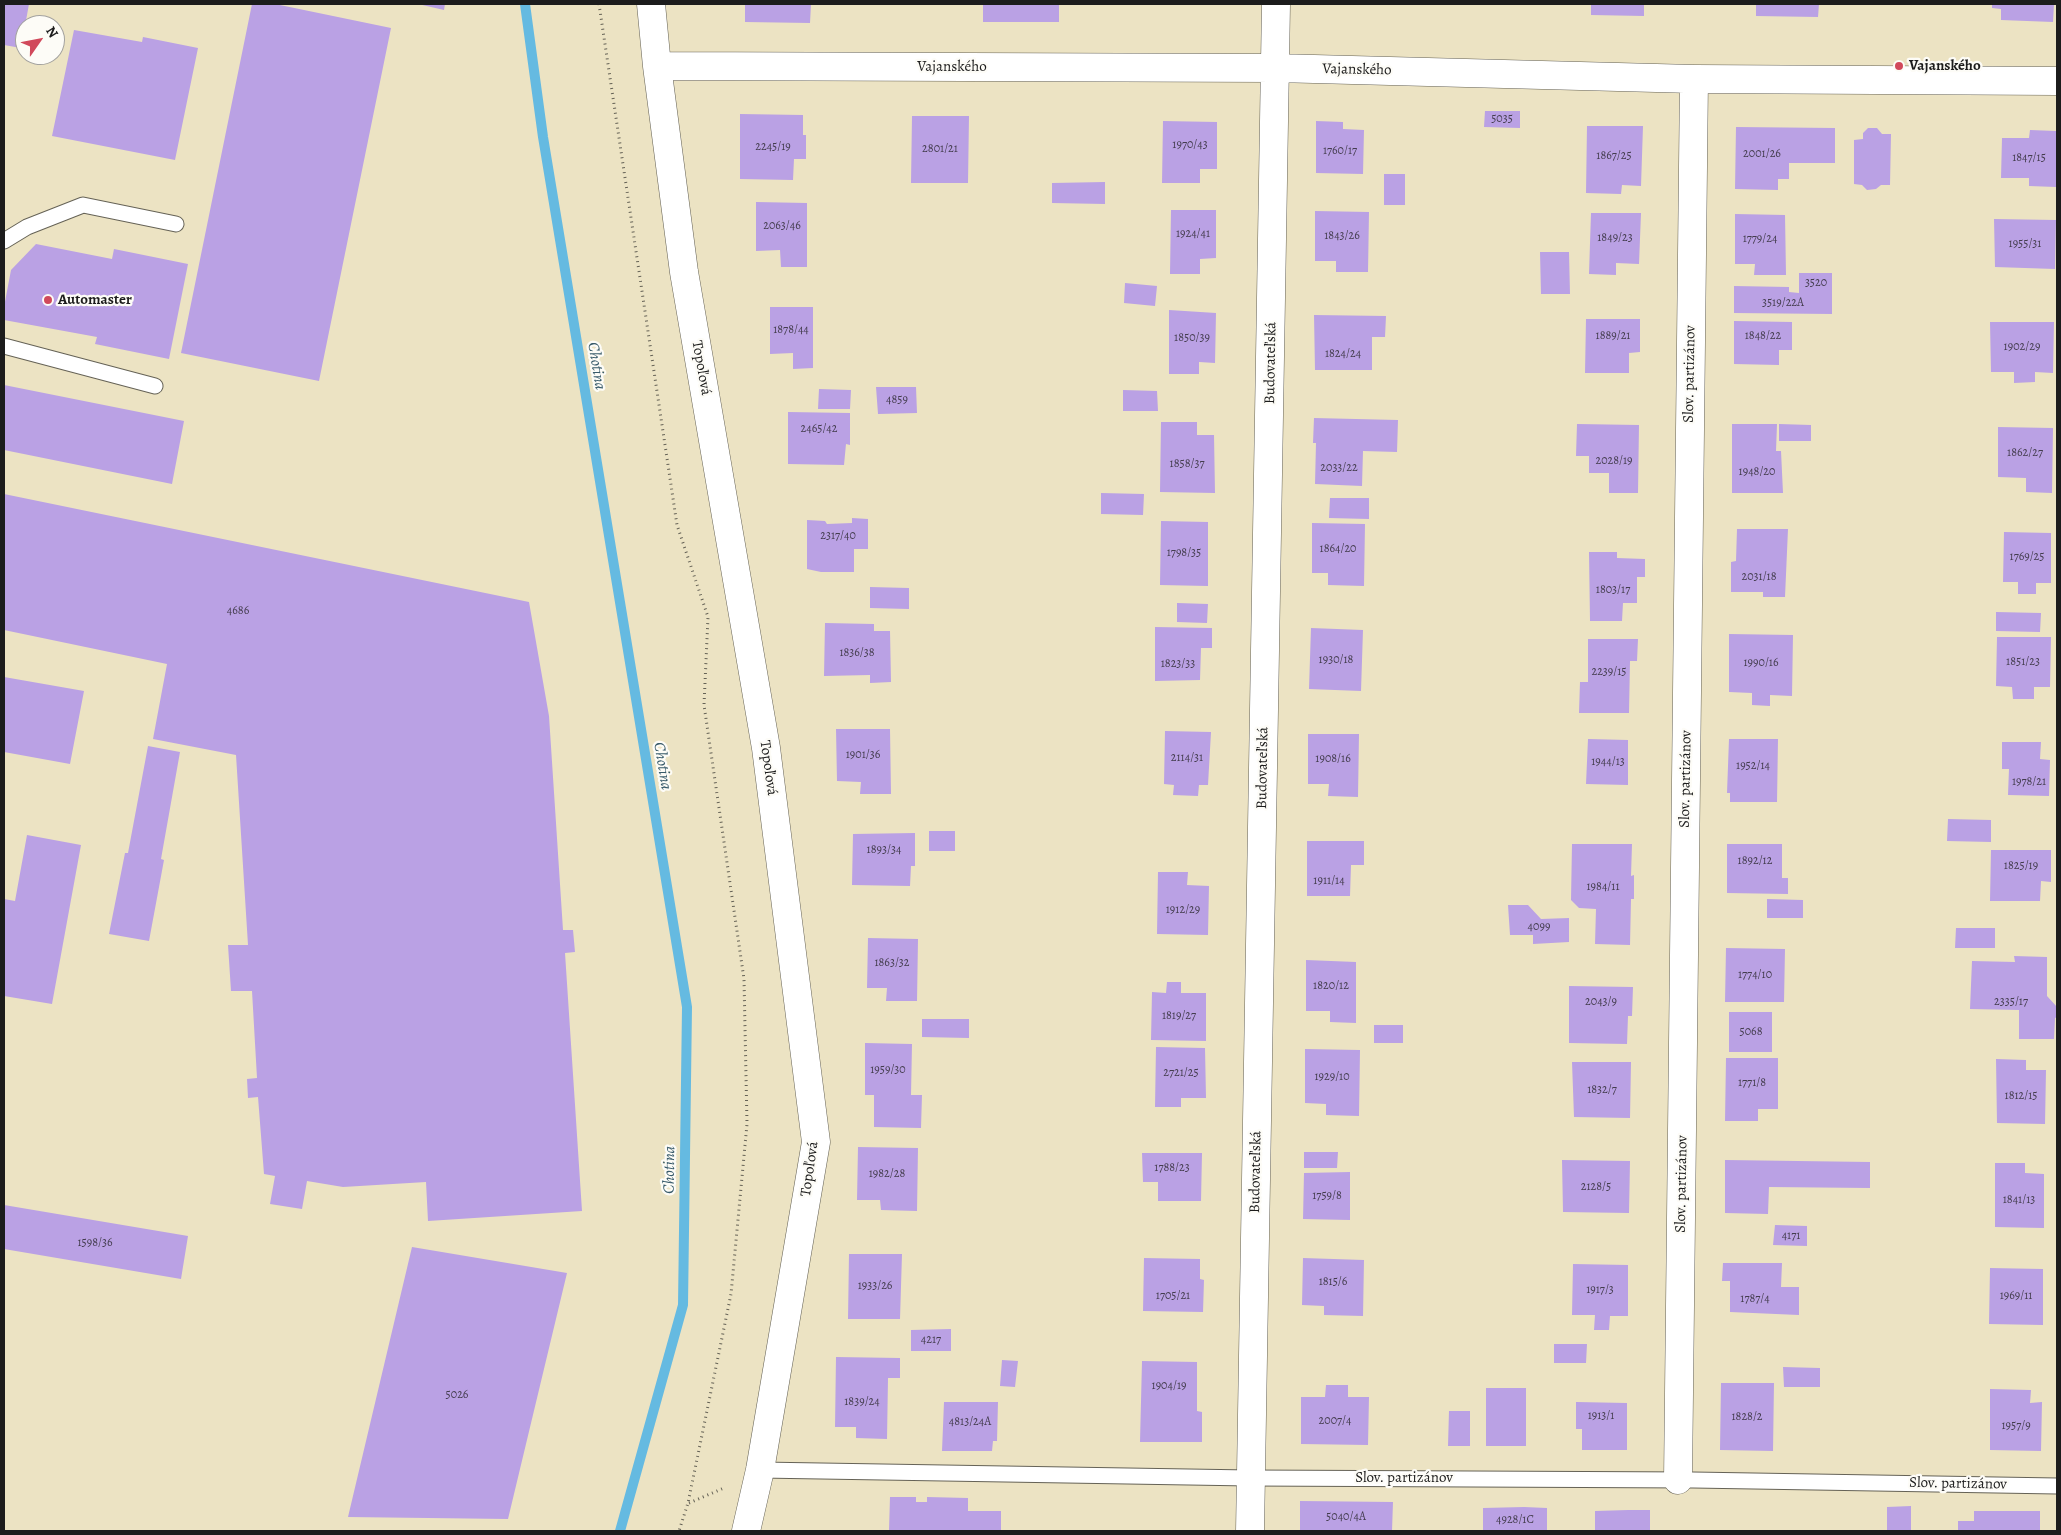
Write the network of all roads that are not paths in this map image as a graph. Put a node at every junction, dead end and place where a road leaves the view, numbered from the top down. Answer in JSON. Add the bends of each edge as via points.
{"nodes":[{"id":1,"x":651,"y":4,"type":"edge"},
{"id":2,"x":1276,"y":4,"type":"edge"},
{"id":3,"x":656,"y":66,"type":"junction"},
{"id":4,"x":1276,"y":68,"type":"junction"},
{"id":5,"x":1694,"y":79,"type":"junction"},
{"id":6,"x":2057,"y":81,"type":"edge"},
{"id":7,"x":176,"y":224,"type":"dead end"},
{"id":8,"x":4,"y":242,"type":"edge"},
{"id":9,"x":4,"y":346,"type":"edge"},
{"id":10,"x":155,"y":386,"type":"dead end"},
{"id":11,"x":760,"y":1470,"type":"junction"},
{"id":12,"x":1250,"y":1478,"type":"junction"},
{"id":13,"x":1678,"y":1480,"type":"junction"},
{"id":14,"x":2057,"y":1486,"type":"edge"},
{"id":15,"x":746,"y":1531,"type":"edge"},
{"id":16,"x":1250,"y":1531,"type":"edge"}],
"edges":[{"from":1,"to":3,"type":"street","name":"Topoľová"},
{"from":2,"to":4,"type":"street","name":"Budovateľská"},
{"from":3,"to":4,"type":"street","name":"Vajanského"},
{"from":3,"to":11,"type":"street","name":"Topoľová","via":[[684,272],[766,748],[816,1142]]},
{"from":4,"to":5,"type":"street","name":"Vajanského"},
{"from":4,"to":12,"type":"street","name":"Budovateľská"},
{"from":5,"to":6,"type":"street","name":"Vajanského"},
{"from":5,"to":13,"type":"street","name":"Slov. partizánov"},
{"from":7,"to":8,"type":"lane","via":[[83,205],[27,227]]},
{"from":9,"to":10,"type":"lane"},
{"from":11,"to":12,"type":"lane","name":"Slov. partizánov"},
{"from":11,"to":15,"type":"street","name":"Topoľová"},
{"from":12,"to":13,"type":"lane","name":"Slov. partizánov"},
{"from":12,"to":16,"type":"street","name":"Budovateľská"},
{"from":13,"to":14,"type":"lane","name":"Slov. partizánov"}]}
